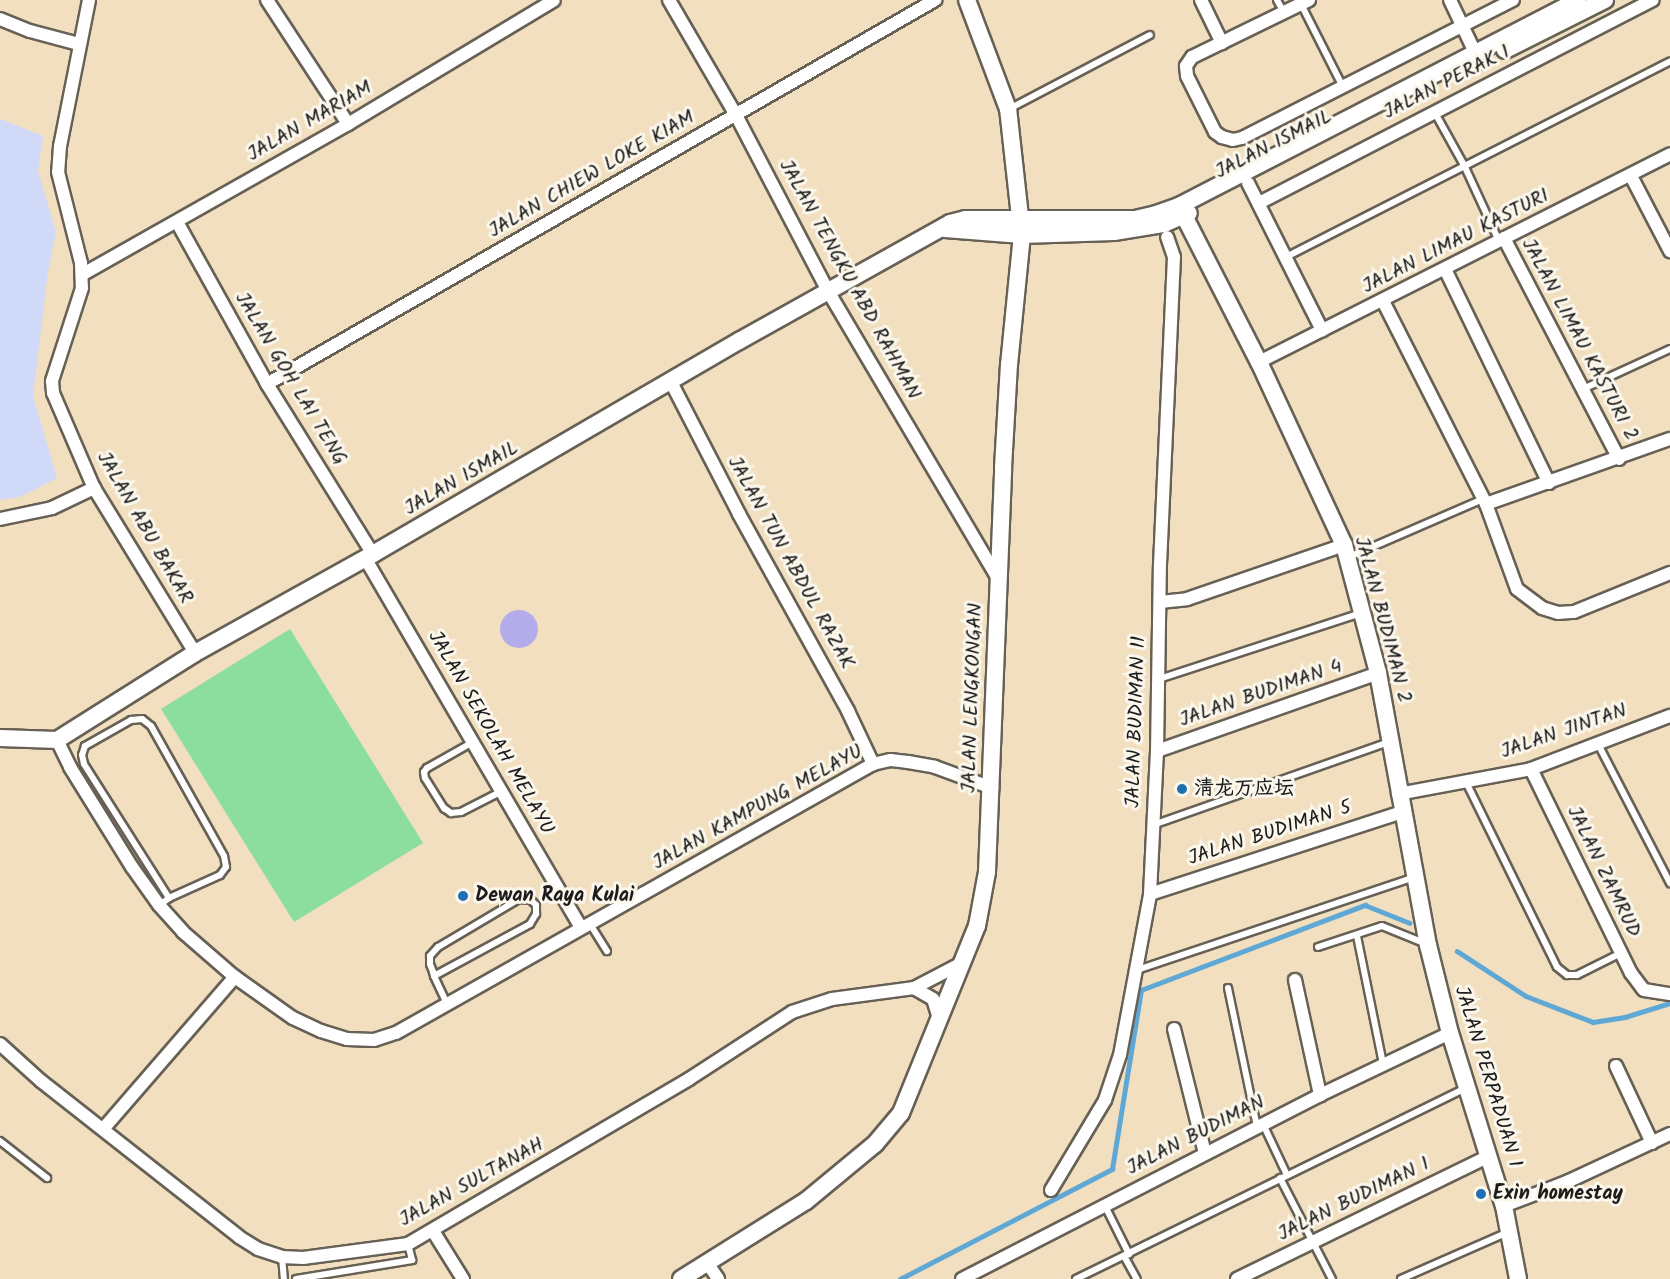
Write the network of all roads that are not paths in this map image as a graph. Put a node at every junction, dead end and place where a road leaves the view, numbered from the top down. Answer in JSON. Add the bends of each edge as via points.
{"nodes":[{"id":1,"x":88,"y":0,"type":"edge"},
{"id":2,"x":267,"y":0,"type":"edge"},
{"id":3,"x":554,"y":0,"type":"edge"},
{"id":4,"x":669,"y":0,"type":"edge"},
{"id":5,"x":935,"y":0,"type":"edge"},
{"id":6,"x":967,"y":0,"type":"edge"},
{"id":7,"x":1201,"y":0,"type":"edge"},
{"id":8,"x":1450,"y":0,"type":"edge"},
{"id":9,"x":1513,"y":0,"type":"edge"},
{"id":10,"x":1578,"y":0,"type":"edge"},
{"id":11,"x":1605,"y":0,"type":"edge"},
{"id":12,"x":1653,"y":0,"type":"edge"},
{"id":13,"x":1305,"y":2,"type":"edge"},
{"id":14,"x":1280,"y":6,"type":"edge"},
{"id":15,"x":0,"y":19,"type":"edge"},
{"id":16,"x":1460,"y":26,"type":"junction"},
{"id":17,"x":1150,"y":35,"type":"dead end"},
{"id":18,"x":1222,"y":43,"type":"junction"},
{"id":19,"x":79,"y":44,"type":"junction"},
{"id":20,"x":1478,"y":58,"type":"junction"},
{"id":21,"x":1670,"y":61,"type":"edge"},
{"id":22,"x":1342,"y":85,"type":"junction"},
{"id":23,"x":1008,"y":109,"type":"junction"},
{"id":24,"x":1434,"y":111,"type":"junction"},
{"id":25,"x":736,"y":115,"type":"junction"},
{"id":26,"x":348,"y":124,"type":"junction"},
{"id":27,"x":1670,"y":154,"type":"edge"},
{"id":28,"x":1464,"y":165,"type":"junction"},
{"id":29,"x":1631,"y":176,"type":"junction"},
{"id":30,"x":1248,"y":183,"type":"junction"},
{"id":31,"x":1259,"y":204,"type":"junction"},
{"id":32,"x":1181,"y":211,"type":"junction"},
{"id":33,"x":177,"y":222,"type":"junction"},
{"id":34,"x":1021,"y":228,"type":"junction"},
{"id":35,"x":1167,"y":237,"type":"dead end"},
{"id":36,"x":1501,"y":240,"type":"junction"},
{"id":37,"x":1670,"y":251,"type":"edge"},
{"id":38,"x":1285,"y":258,"type":"junction"},
{"id":39,"x":1445,"y":269,"type":"junction"},
{"id":40,"x":83,"y":274,"type":"junction"},
{"id":41,"x":828,"y":291,"type":"junction"},
{"id":42,"x":1383,"y":301,"type":"junction"},
{"id":43,"x":1322,"y":330,"type":"junction"},
{"id":44,"x":1670,"y":350,"type":"edge"},
{"id":45,"x":1259,"y":362,"type":"junction"},
{"id":46,"x":671,"y":382,"type":"junction"},
{"id":47,"x":267,"y":384,"type":"junction"},
{"id":48,"x":1583,"y":389,"type":"junction"},
{"id":49,"x":1670,"y":439,"type":"edge"},
{"id":50,"x":1619,"y":459,"type":"junction"},
{"id":51,"x":1550,"y":483,"type":"junction"},
{"id":52,"x":94,"y":488,"type":"junction"},
{"id":53,"x":1484,"y":502,"type":"junction"},
{"id":54,"x":0,"y":519,"type":"edge"},
{"id":55,"x":1345,"y":552,"type":"junction"},
{"id":56,"x":369,"y":556,"type":"junction"},
{"id":57,"x":1670,"y":573,"type":"edge"},
{"id":58,"x":997,"y":577,"type":"junction"},
{"id":59,"x":1160,"y":602,"type":"junction"},
{"id":60,"x":1362,"y":613,"type":"junction"},
{"id":61,"x":195,"y":653,"type":"junction"},
{"id":62,"x":1378,"y":673,"type":"junction"},
{"id":63,"x":1159,"y":679,"type":"junction"},
{"id":64,"x":1670,"y":716,"type":"edge"},
{"id":65,"x":0,"y":738,"type":"edge"},
{"id":66,"x":57,"y":740,"type":"junction"},
{"id":67,"x":473,"y":741,"type":"junction"},
{"id":68,"x":1390,"y":742,"type":"junction"},
{"id":69,"x":1598,"y":743,"type":"junction"},
{"id":70,"x":1157,"y":751,"type":"junction"},
{"id":71,"x":873,"y":764,"type":"junction"},
{"id":72,"x":1531,"y":769,"type":"junction"},
{"id":73,"x":1466,"y":782,"type":"junction"},
{"id":74,"x":992,"y":788,"type":"junction"},
{"id":75,"x":500,"y":792,"type":"junction"},
{"id":76,"x":1398,"y":794,"type":"junction"},
{"id":77,"x":1403,"y":812,"type":"junction"},
{"id":78,"x":1153,"y":825,"type":"junction"},
{"id":79,"x":1415,"y":877,"type":"junction"},
{"id":80,"x":1670,"y":883,"type":"edge"},
{"id":81,"x":1150,"y":894,"type":"junction"},
{"id":82,"x":164,"y":902,"type":"junction"},
{"id":83,"x":1424,"y":922,"type":"joint"},
{"id":84,"x":585,"y":926,"type":"junction"},
{"id":85,"x":1357,"y":936,"type":"junction"},
{"id":86,"x":1428,"y":945,"type":"junction"},
{"id":87,"x":1318,"y":947,"type":"dead end"},
{"id":88,"x":607,"y":951,"type":"dead end"},
{"id":89,"x":1621,"y":953,"type":"junction"},
{"id":90,"x":962,"y":963,"type":"junction"},
{"id":91,"x":1135,"y":970,"type":"junction"},
{"id":92,"x":434,"y":976,"type":"junction"},
{"id":93,"x":235,"y":977,"type":"junction"},
{"id":94,"x":1296,"y":980,"type":"dead end"},
{"id":95,"x":914,"y":987,"type":"junction"},
{"id":96,"x":1228,"y":988,"type":"dead end"},
{"id":97,"x":1670,"y":994,"type":"edge"},
{"id":98,"x":447,"y":1004,"type":"junction"},
{"id":99,"x":939,"y":1019,"type":"junction"},
{"id":100,"x":1174,"y":1029,"type":"dead end"},
{"id":101,"x":1450,"y":1033,"type":"junction"},
{"id":102,"x":0,"y":1044,"type":"edge"},
{"id":103,"x":1383,"y":1065,"type":"junction"},
{"id":104,"x":1616,"y":1066,"type":"dead end"},
{"id":105,"x":1467,"y":1087,"type":"junction"},
{"id":106,"x":1320,"y":1095,"type":"junction"},
{"id":107,"x":1260,"y":1125,"type":"junction"},
{"id":108,"x":104,"y":1128,"type":"junction"},
{"id":109,"x":1670,"y":1134,"type":"edge"},
{"id":110,"x":0,"y":1141,"type":"edge"},
{"id":111,"x":1652,"y":1143,"type":"junction"},
{"id":112,"x":1205,"y":1153,"type":"junction"},
{"id":113,"x":1490,"y":1156,"type":"junction"},
{"id":114,"x":1287,"y":1175,"type":"junction"},
{"id":115,"x":47,"y":1178,"type":"dead end"},
{"id":116,"x":1280,"y":1178,"type":"junction"},
{"id":117,"x":1051,"y":1190,"type":"dead end"},
{"id":118,"x":1104,"y":1205,"type":"junction"},
{"id":119,"x":1504,"y":1206,"type":"junction"},
{"id":120,"x":433,"y":1231,"type":"junction"},
{"id":121,"x":1509,"y":1232,"type":"junction"},
{"id":122,"x":1313,"y":1242,"type":"junction"},
{"id":123,"x":408,"y":1244,"type":"junction"},
{"id":124,"x":1126,"y":1255,"type":"junction"},
{"id":125,"x":282,"y":1257,"type":"junction"},
{"id":126,"x":708,"y":1264,"type":"junction"},
{"id":127,"x":284,"y":1279,"type":"edge"},
{"id":128,"x":296,"y":1279,"type":"edge"},
{"id":129,"x":463,"y":1279,"type":"edge"},
{"id":130,"x":681,"y":1279,"type":"edge"},
{"id":131,"x":718,"y":1279,"type":"edge"},
{"id":132,"x":962,"y":1279,"type":"edge"},
{"id":133,"x":1076,"y":1279,"type":"edge"},
{"id":134,"x":1137,"y":1279,"type":"edge"},
{"id":135,"x":1236,"y":1279,"type":"edge"},
{"id":136,"x":1332,"y":1279,"type":"edge"},
{"id":137,"x":1401,"y":1279,"type":"edge"},
{"id":138,"x":1518,"y":1279,"type":"edge"}],
"edges":[{"from":1,"to":19,"type":"street","name":"JALAN ABU BAKAR"},
{"from":2,"to":26,"type":"street"},
{"from":3,"to":26,"type":"street","name":"JALAN MARIAM"},
{"from":4,"to":25,"type":"street","name":"JALAN TENGKU ABD RAHMAN"},
{"from":5,"to":25,"type":"street","name":"JALAN CHIEW LOKE KIAM"},
{"from":6,"to":23,"type":"street","name":"JALAN LENGKONGAN"},
{"from":7,"to":18,"type":"street"},
{"from":8,"to":16,"type":"street"},
{"from":9,"to":16,"type":"street"},
{"from":10,"to":20,"type":"street","name":"JALAN ISMAIL"},
{"from":11,"to":20,"type":"street","name":"JALAN ISMAIL"},
{"from":12,"to":24,"type":"street","name":"JALAN PERAK 1"},
{"from":13,"to":14,"type":"street"},
{"from":13,"to":22,"type":"lane"},
{"from":14,"to":18,"type":"street"},
{"from":15,"to":19,"type":"street"},
{"from":16,"to":20,"type":"street"},
{"from":16,"to":22,"type":"street"},
{"from":17,"to":23,"type":"lane"},
{"from":18,"to":22,"type":"street","via":[[1192,57],[1186,66],[1187,76],[1215,132],[1222,137],[1242,138]]},
{"from":19,"to":40,"type":"street","name":"JALAN ABU BAKAR","via":[[58,172]]},
{"from":20,"to":30,"type":"street","name":"JALAN ISMAIL"},
{"from":20,"to":32,"type":"street","name":"JALAN ISMAIL"},
{"from":21,"to":28,"type":"lane"},
{"from":23,"to":34,"type":"street","name":"JALAN LENGKONGAN"},
{"from":24,"to":28,"type":"lane"},
{"from":24,"to":31,"type":"street","name":"JALAN PERAK 1"},
{"from":25,"to":41,"type":"street","name":"JALAN TENGKU ABD RAHMAN"},
{"from":25,"to":47,"type":"street","name":"JALAN CHIEW LOKE KIAM"},
{"from":26,"to":33,"type":"street","name":"JALAN MARIAM"},
{"from":27,"to":29,"type":"street","name":"JALAN LIMAU KASTURI"},
{"from":28,"to":36,"type":"lane"},
{"from":28,"to":38,"type":"lane"},
{"from":29,"to":36,"type":"street","name":"JALAN LIMAU KASTURI"},
{"from":29,"to":37,"type":"street"},
{"from":30,"to":31,"type":"street"},
{"from":30,"to":32,"type":"street","name":"JALAN ISMAIL"},
{"from":31,"to":38,"type":"street"},
{"from":32,"to":34,"type":"street","name":"JALAN ISMAIL","via":[[1164,224],[1114,232]]},
{"from":32,"to":45,"type":"street","name":"JALAN BUDIMAN 2"},
{"from":33,"to":40,"type":"street","name":"JALAN MARIAM"},
{"from":33,"to":47,"type":"street","name":"JALAN GOH LAI TENG"},
{"from":34,"to":41,"type":"street","name":"JALAN ISMAIL","via":[[938,228]]},
{"from":34,"to":58,"type":"street","name":"JALAN LENGKONGAN"},
{"from":35,"to":59,"type":"street","name":"JALAN BUDIMAN 11","via":[[1174,257]]},
{"from":36,"to":39,"type":"street","name":"JALAN LIMAU KASTURI"},
{"from":36,"to":48,"type":"street","name":"JALAN LIMAU KASTURI 2"},
{"from":38,"to":43,"type":"street"},
{"from":39,"to":42,"type":"street","name":"JALAN LIMAU KASTURI"},
{"from":39,"to":51,"type":"street"},
{"from":40,"to":52,"type":"street","name":"JALAN ABU BAKAR","via":[[79,300],[52,381],[53,393]]},
{"from":41,"to":46,"type":"street","name":"JALAN ISMAIL"},
{"from":41,"to":58,"type":"street","name":"JALAN TENGKU ABD RAHMAN"},
{"from":42,"to":43,"type":"street","name":"JALAN LIMAU KASTURI"},
{"from":42,"to":53,"type":"street"},
{"from":43,"to":45,"type":"street","name":"JALAN LIMAU KASTURI"},
{"from":44,"to":48,"type":"lane"},
{"from":45,"to":55,"type":"street","name":"JALAN BUDIMAN 2"},
{"from":46,"to":56,"type":"street","name":"JALAN ISMAIL"},
{"from":46,"to":71,"type":"street","name":"JALAN TUN ABDUL RAZAK"},
{"from":47,"to":56,"type":"street","name":"JALAN GOH LAI TENG"},
{"from":48,"to":50,"type":"street","name":"JALAN LIMAU KASTURI 2"},
{"from":49,"to":50,"type":"street"},
{"from":50,"to":51,"type":"street"},
{"from":51,"to":53,"type":"street"},
{"from":52,"to":54,"type":"street","via":[[52,508]]},
{"from":52,"to":61,"type":"street","name":"JALAN ABU BAKAR"},
{"from":53,"to":55,"type":"lane"},
{"from":53,"to":57,"type":"street","via":[[1517,589],[1542,608],[1574,612]]},
{"from":55,"to":59,"type":"street","via":[[1187,598]]},
{"from":55,"to":60,"type":"street","name":"JALAN BUDIMAN 2"},
{"from":56,"to":61,"type":"street","name":"JALAN ISMAIL"},
{"from":56,"to":67,"type":"street","name":"JALAN SEKOLAH MELAYU"},
{"from":58,"to":74,"type":"street","name":"JALAN LENGKONGAN"},
{"from":59,"to":63,"type":"street","name":"JALAN BUDIMAN 11"},
{"from":60,"to":62,"type":"street","name":"JALAN BUDIMAN 2"},
{"from":60,"to":63,"type":"lane"},
{"from":61,"to":66,"type":"street","name":"JALAN ISMAIL"},
{"from":62,"to":68,"type":"street","name":"JALAN BUDIMAN 2"},
{"from":62,"to":70,"type":"street","name":"JALAN BUDIMAN 4"},
{"from":63,"to":70,"type":"street","name":"JALAN BUDIMAN 11"},
{"from":64,"to":69,"type":"street","name":"JALAN JINTAN"},
{"from":65,"to":66,"type":"street"},
{"from":66,"to":82,"type":"street","name":"JALAN KAMPUNG MELAYU","via":[[132,867]]},
{"from":67,"to":75,"type":"street","name":"JALAN SEKOLAH MELAYU"},
{"from":67,"to":75,"type":"lane","via":[[427,768],[425,778],[451,813],[461,812]]},
{"from":68,"to":76,"type":"street","name":"JALAN BUDIMAN 2"},
{"from":68,"to":78,"type":"lane"},
{"from":69,"to":72,"type":"street","name":"JALAN JINTAN"},
{"from":69,"to":80,"type":"lane"},
{"from":70,"to":78,"type":"street","name":"JALAN BUDIMAN 11"},
{"from":71,"to":74,"type":"street","name":"JALAN KAMPUNG MELAYU","via":[[891,760],[935,767]]},
{"from":71,"to":84,"type":"street","name":"JALAN KAMPUNG MELAYU"},
{"from":72,"to":73,"type":"street","name":"JALAN JINTAN"},
{"from":72,"to":89,"type":"street","name":"JALAN ZAMRUD"},
{"from":73,"to":76,"type":"street","name":"JALAN JINTAN"},
{"from":73,"to":89,"type":"lane","via":[[1557,966],[1567,975],[1577,975]]},
{"from":74,"to":90,"type":"street","name":"JALAN LENGKONGAN","via":[[987,872],[977,926]]},
{"from":75,"to":84,"type":"street","name":"JALAN SEKOLAH MELAYU"},
{"from":76,"to":77,"type":"street","name":"JALAN BUDIMAN 2"},
{"from":77,"to":79,"type":"street","name":"JALAN BUDIMAN 2"},
{"from":77,"to":81,"type":"street","name":"JALAN BUDIMAN 5"},
{"from":78,"to":81,"type":"street","name":"JALAN BUDIMAN 11"},
{"from":79,"to":83,"type":"street","name":"JALAN BUDIMAN 2"},
{"from":79,"to":91,"type":"lane"},
{"from":81,"to":91,"type":"street","name":"JALAN BUDIMAN 11"},
{"from":82,"to":82,"type":"lane","via":[[220,875],[226,867],[224,856],[151,726],[142,719],[131,720],[85,746],[82,755]]},
{"from":82,"to":93,"type":"street","name":"JALAN KAMPUNG MELAYU","via":[[183,932]]},
{"from":83,"to":86,"type":"street","name":"JALAN PERPADUAN 1"},
{"from":84,"to":88,"type":"lane"},
{"from":84,"to":98,"type":"street","name":"JALAN KAMPUNG MELAYU"},
{"from":85,"to":86,"type":"lane","via":[[1382,926]]},
{"from":85,"to":87,"type":"lane"},
{"from":85,"to":103,"type":"lane"},
{"from":86,"to":101,"type":"street","name":"JALAN PERPADUAN 1"},
{"from":89,"to":97,"type":"street","name":"JALAN ZAMRUD","via":[[1644,990]]},
{"from":90,"to":95,"type":"street","name":"JALAN SULTANAH"},
{"from":90,"to":99,"type":"street","name":"JALAN LENGKONGAN"},
{"from":91,"to":117,"type":"street","name":"JALAN BUDIMAN 11","via":[[1120,1055],[1105,1100]]},
{"from":92,"to":92,"type":"lane","via":[[430,956],[438,947],[519,899],[531,900],[536,905],[530,924]]},
{"from":92,"to":98,"type":"lane"},
{"from":93,"to":98,"type":"street","name":"JALAN KAMPUNG MELAYU","via":[[293,1018],[346,1039],[374,1040],[396,1033]]},
{"from":93,"to":108,"type":"street"},
{"from":94,"to":106,"type":"street"},
{"from":95,"to":99,"type":"street","via":[[933,999]]},
{"from":95,"to":120,"type":"street","name":"JALAN SULTANAH","via":[[832,999],[792,1012],[690,1079]]},
{"from":96,"to":107,"type":"lane"},
{"from":99,"to":126,"type":"street","name":"JALAN LENGKONGAN","via":[[901,1113],[875,1144],[806,1201]]},
{"from":100,"to":112,"type":"street"},
{"from":101,"to":103,"type":"street","name":"JALAN BUDIMAN"},
{"from":101,"to":105,"type":"street","name":"JALAN PERPADUAN 1"},
{"from":102,"to":108,"type":"street","name":"JALAN SULTANAH","via":[[41,1081]]},
{"from":103,"to":106,"type":"street","name":"JALAN BUDIMAN"},
{"from":104,"to":111,"type":"street"},
{"from":105,"to":113,"type":"street","name":"JALAN PERPADUAN 1"},
{"from":105,"to":114,"type":"lane"},
{"from":106,"to":107,"type":"street","name":"JALAN BUDIMAN"},
{"from":107,"to":112,"type":"street","name":"JALAN BUDIMAN"},
{"from":107,"to":114,"type":"lane"},
{"from":108,"to":125,"type":"street","name":"JALAN SULTANAH","via":[[239,1237]]},
{"from":109,"to":111,"type":"street"},
{"from":110,"to":115,"type":"lane"},
{"from":111,"to":119,"type":"street"},
{"from":112,"to":118,"type":"street","name":"JALAN BUDIMAN"},
{"from":113,"to":119,"type":"street","name":"JALAN PERPADUAN 1"},
{"from":113,"to":122,"type":"street","name":"JALAN BUDIMAN 1"},
{"from":114,"to":116,"type":"lane"},
{"from":116,"to":122,"type":"lane"},
{"from":116,"to":124,"type":"lane"},
{"from":118,"to":124,"type":"lane"},
{"from":118,"to":132,"type":"street","name":"JALAN BUDIMAN"},
{"from":119,"to":121,"type":"street","name":"JALAN PERPADUAN 1"},
{"from":120,"to":123,"type":"street","name":"JALAN SULTANAH"},
{"from":120,"to":129,"type":"street"},
{"from":121,"to":137,"type":"lane"},
{"from":121,"to":138,"type":"street","name":"JALAN PERPADUAN 1"},
{"from":122,"to":135,"type":"street","name":"JALAN BUDIMAN 1"},
{"from":122,"to":136,"type":"lane"},
{"from":123,"to":125,"type":"street","name":"JALAN SULTANAH","via":[[345,1254]]},
{"from":123,"to":128,"type":"lane","via":[[412,1260]]},
{"from":124,"to":133,"type":"lane"},
{"from":124,"to":134,"type":"lane"},
{"from":125,"to":127,"type":"lane"},
{"from":126,"to":130,"type":"street","name":"JALAN LENGKONGAN"},
{"from":126,"to":131,"type":"street"}]}
